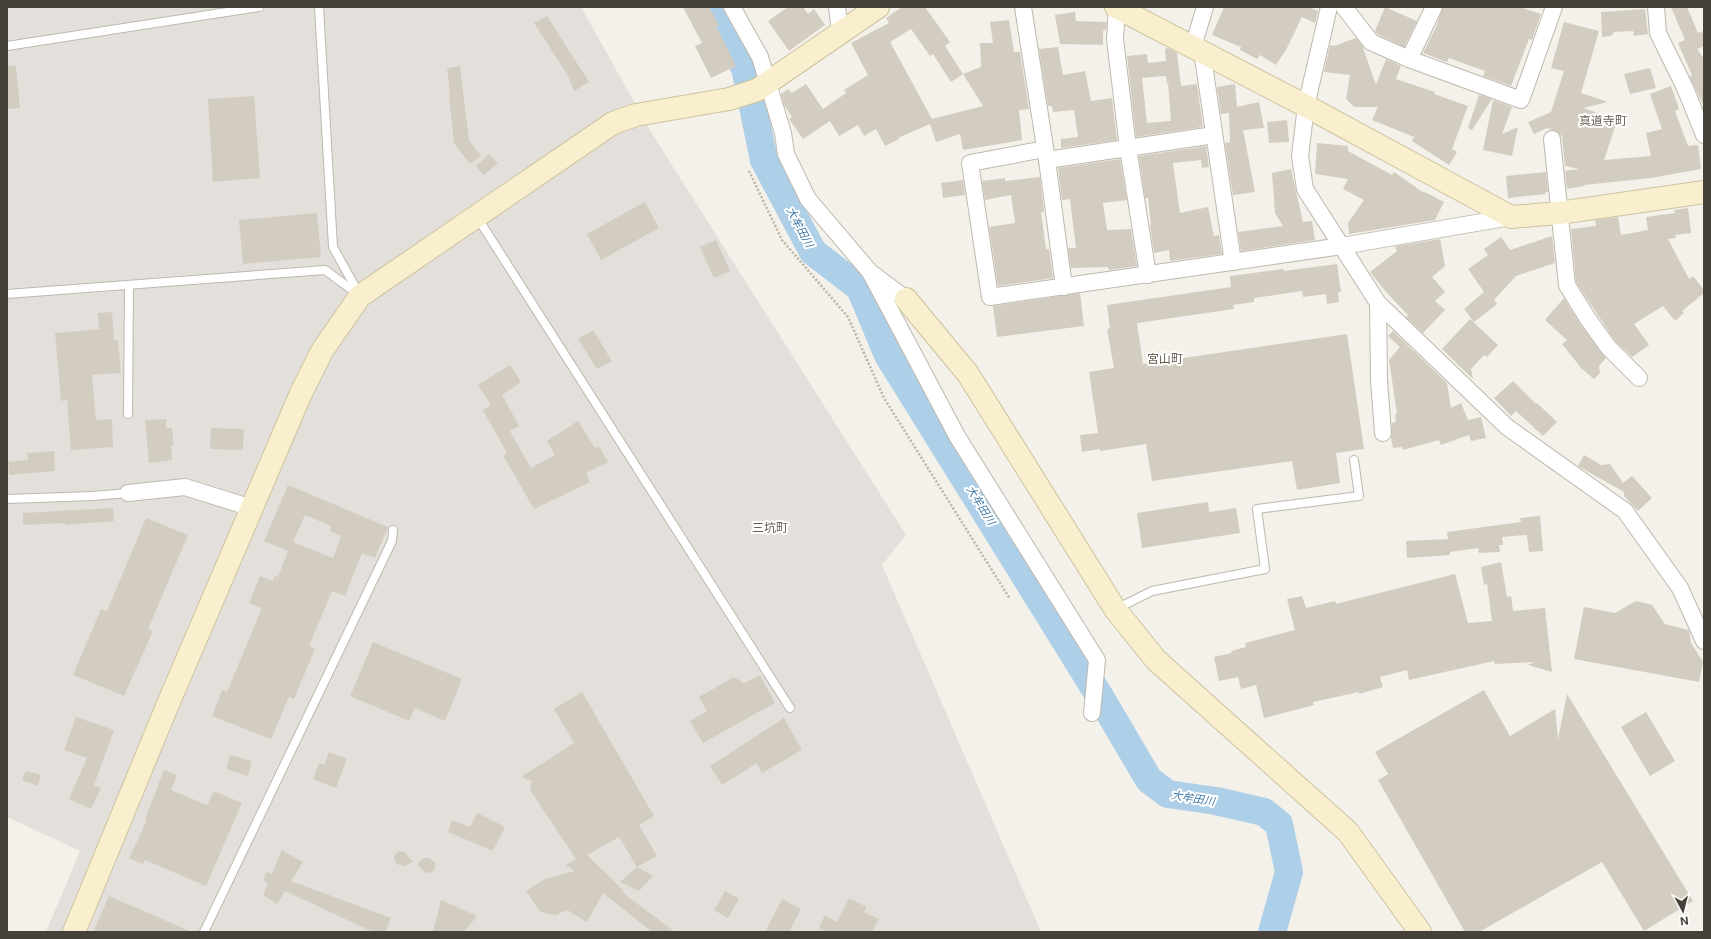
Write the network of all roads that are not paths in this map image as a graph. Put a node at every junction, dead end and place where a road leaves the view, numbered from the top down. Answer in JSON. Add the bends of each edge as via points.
{"nodes":[{"id":1,"x":259,"y":7,"type":"edge"},
{"id":2,"x":319,"y":7,"type":"edge"},
{"id":3,"x":732,"y":7,"type":"edge"},
{"id":4,"x":837,"y":7,"type":"edge"},
{"id":5,"x":878,"y":7,"type":"edge"},
{"id":6,"x":1023,"y":7,"type":"edge"},
{"id":7,"x":1117,"y":7,"type":"edge"},
{"id":8,"x":1205,"y":7,"type":"edge"},
{"id":9,"x":1329,"y":7,"type":"edge"},
{"id":10,"x":1344,"y":7,"type":"edge"},
{"id":11,"x":1434,"y":7,"type":"edge"},
{"id":12,"x":1554,"y":7,"type":"edge"},
{"id":13,"x":1656,"y":7,"type":"edge"},
{"id":14,"x":840,"y":33,"type":"junction"},
{"id":15,"x":7,"y":46,"type":"edge"},
{"id":16,"x":1197,"y":49,"type":"junction"},
{"id":17,"x":1410,"y":59,"type":"junction"},
{"id":18,"x":768,"y":84,"type":"junction"},
{"id":19,"x":1306,"y":106,"type":"junction"},
{"id":20,"x":1214,"y":135,"type":"junction"},
{"id":21,"x":1704,"y":135,"type":"edge"},
{"id":22,"x":1552,"y":139,"type":"dead end"},
{"id":23,"x":1128,"y":148,"type":"junction"},
{"id":24,"x":1046,"y":154,"type":"junction"},
{"id":25,"x":1704,"y":192,"type":"edge"},
{"id":26,"x":1559,"y":213,"type":"junction"},
{"id":27,"x":476,"y":216,"type":"junction"},
{"id":28,"x":1511,"y":217,"type":"junction"},
{"id":29,"x":1342,"y":246,"type":"junction"},
{"id":30,"x":1233,"y":262,"type":"junction"},
{"id":31,"x":870,"y":272,"type":"junction"},
{"id":32,"x":1148,"y":275,"type":"junction"},
{"id":33,"x":129,"y":286,"type":"junction"},
{"id":34,"x":1064,"y":287,"type":"junction"},
{"id":35,"x":7,"y":294,"type":"edge"},
{"id":36,"x":360,"y":296,"type":"junction"},
{"id":37,"x":906,"y":299,"type":"joint"},
{"id":38,"x":1378,"y":303,"type":"junction"},
{"id":39,"x":1639,"y":378,"type":"dead end"},
{"id":40,"x":128,"y":414,"type":"dead end"},
{"id":41,"x":1383,"y":433,"type":"dead end"},
{"id":42,"x":1354,"y":460,"type":"dead end"},
{"id":43,"x":128,"y":493,"type":"joint"},
{"id":44,"x":7,"y":499,"type":"edge"},
{"id":45,"x":252,"y":508,"type":"junction"},
{"id":46,"x":393,"y":530,"type":"dead end"},
{"id":47,"x":1115,"y":609,"type":"junction"},
{"id":48,"x":1704,"y":641,"type":"edge"},
{"id":49,"x":790,"y":708,"type":"dead end"},
{"id":50,"x":1092,"y":713,"type":"dead end"},
{"id":51,"x":74,"y":932,"type":"edge"},
{"id":52,"x":204,"y":932,"type":"edge"},
{"id":53,"x":1420,"y":932,"type":"edge"}],
"edges":[{"from":1,"to":15,"type":"lane"},
{"from":2,"to":36,"type":"lane","via":[[333,247]]},
{"from":3,"to":18,"type":"street","via":[[760,57]]},
{"from":4,"to":14,"type":"street"},
{"from":5,"to":14,"type":"street"},
{"from":6,"to":24,"type":"street"},
{"from":7,"to":16,"type":"street"},
{"from":7,"to":23,"type":"street","via":[[1115,39]]},
{"from":8,"to":16,"type":"street"},
{"from":9,"to":19,"type":"street"},
{"from":10,"to":17,"type":"street","via":[[1371,42]]},
{"from":11,"to":17,"type":"street"},
{"from":12,"to":17,"type":"street","via":[[1521,100]]},
{"from":13,"to":21,"type":"street","via":[[1658,34],[1685,88]]},
{"from":14,"to":18,"type":"street"},
{"from":16,"to":19,"type":"street"},
{"from":16,"to":20,"type":"street"},
{"from":18,"to":27,"type":"street","via":[[729,99],[636,115],[613,123]]},
{"from":18,"to":31,"type":"street","via":[[784,133],[786,154],[808,199]]},
{"from":19,"to":28,"type":"street"},
{"from":19,"to":29,"type":"street","via":[[1300,156],[1306,189]]},
{"from":20,"to":23,"type":"street"},
{"from":20,"to":30,"type":"street"},
{"from":22,"to":26,"type":"street"},
{"from":23,"to":24,"type":"street"},
{"from":23,"to":32,"type":"street"},
{"from":24,"to":34,"type":"street"},
{"from":24,"to":34,"type":"street","via":[[970,163],[990,297]]},
{"from":25,"to":26,"type":"street"},
{"from":26,"to":28,"type":"street"},
{"from":26,"to":39,"type":"street","via":[[1567,285],[1608,347]]},
{"from":27,"to":36,"type":"street"},
{"from":27,"to":49,"type":"lane"},
{"from":28,"to":29,"type":"street"},
{"from":29,"to":30,"type":"street"},
{"from":29,"to":38,"type":"street"},
{"from":30,"to":32,"type":"street"},
{"from":31,"to":37,"type":"street"},
{"from":31,"to":50,"type":"street","via":[[957,436],[1097,660]]},
{"from":32,"to":34,"type":"street"},
{"from":33,"to":35,"type":"lane"},
{"from":33,"to":36,"type":"lane","via":[[325,270]]},
{"from":33,"to":40,"type":"lane"},
{"from":36,"to":45,"type":"street","via":[[322,351],[301,393]]},
{"from":37,"to":47,"type":"street","via":[[968,374]]},
{"from":38,"to":41,"type":"street"},
{"from":38,"to":48,"type":"street","via":[[1507,427],[1626,511],[1680,588]]},
{"from":42,"to":47,"type":"lane","via":[[1359,496],[1257,509],[1266,569],[1152,591]]},
{"from":43,"to":44,"type":"lane"},
{"from":43,"to":45,"type":"street","via":[[185,488]]},
{"from":45,"to":51,"type":"street"},
{"from":46,"to":52,"type":"lane","via":[[392,541]]},
{"from":47,"to":53,"type":"street","via":[[1156,660],[1348,832]]}]}
